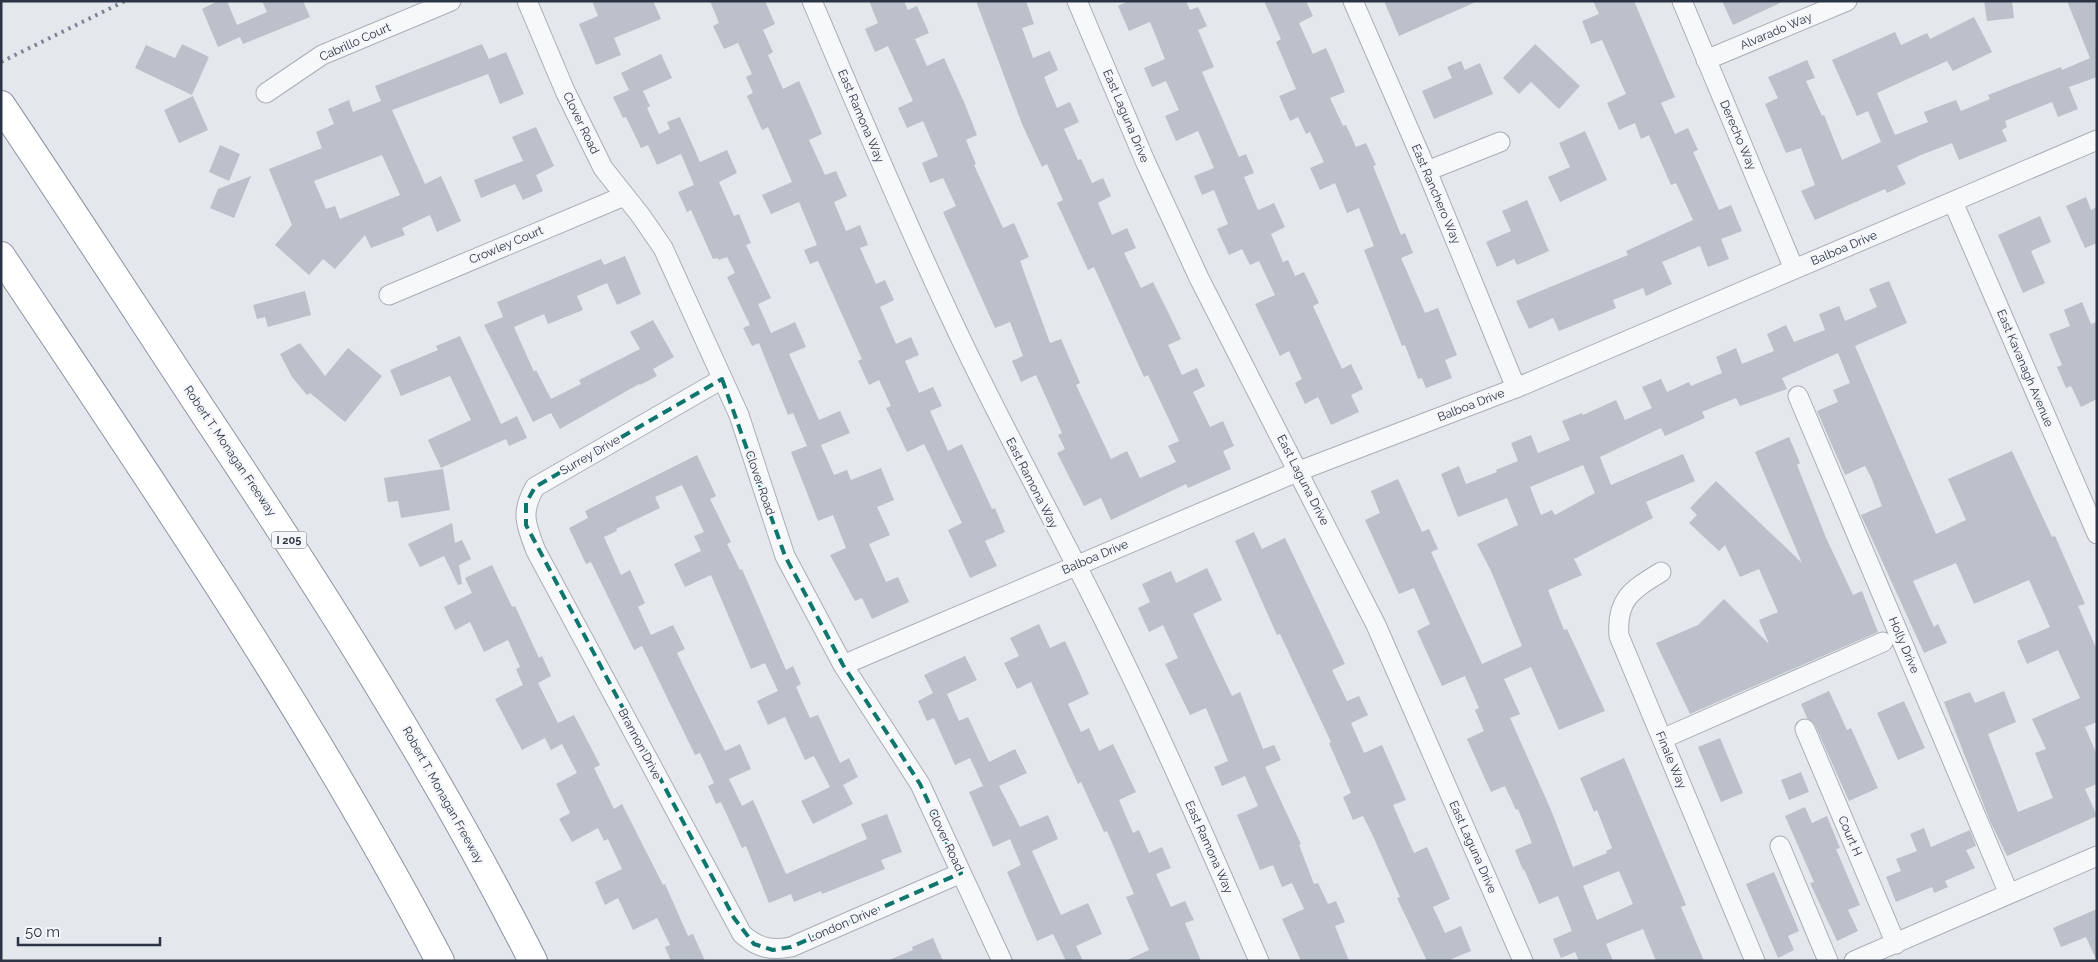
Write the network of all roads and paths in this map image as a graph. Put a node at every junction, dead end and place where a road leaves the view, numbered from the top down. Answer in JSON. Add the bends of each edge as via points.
{"nodes":[{"id":1,"x":451,"y":1,"type":"edge"},
{"id":2,"x":527,"y":1,"type":"edge"},
{"id":3,"x":812,"y":1,"type":"edge"},
{"id":4,"x":1077,"y":1,"type":"edge"},
{"id":5,"x":1353,"y":1,"type":"edge"},
{"id":6,"x":1682,"y":1,"type":"edge"},
{"id":7,"x":1846,"y":1,"type":"edge"},
{"id":8,"x":1706,"y":60,"type":"junction"},
{"id":9,"x":266,"y":93,"type":"dead end"},
{"id":10,"x":1,"y":105,"type":"edge"},
{"id":11,"x":2097,"y":140,"type":"edge"},
{"id":12,"x":1500,"y":142,"type":"dead end"},
{"id":13,"x":1427,"y":171,"type":"junction"},
{"id":14,"x":624,"y":196,"type":"junction"},
{"id":15,"x":1953,"y":202,"type":"junction"},
{"id":16,"x":1,"y":256,"type":"edge"},
{"id":17,"x":1794,"y":269,"type":"junction"},
{"id":18,"x":388,"y":295,"type":"dead end"},
{"id":19,"x":722,"y":379,"type":"junction"},
{"id":20,"x":1516,"y":388,"type":"junction"},
{"id":21,"x":1798,"y":396,"type":"dead end"},
{"id":22,"x":1299,"y":472,"type":"junction"},
{"id":23,"x":2097,"y":534,"type":"edge"},
{"id":24,"x":1076,"y":565,"type":"junction"},
{"id":25,"x":546,"y":569,"type":"joint"},
{"id":26,"x":1661,"y":572,"type":"dead end"},
{"id":27,"x":1883,"y":642,"type":"dead end"},
{"id":28,"x":843,"y":665,"type":"junction"},
{"id":29,"x":1804,"y":729,"type":"dead end"},
{"id":30,"x":1662,"y":739,"type":"junction"},
{"id":31,"x":1780,"y":846,"type":"dead end"},
{"id":32,"x":2097,"y":856,"type":"edge"},
{"id":33,"x":961,"y":873,"type":"junction"},
{"id":34,"x":2009,"y":894,"type":"junction"},
{"id":35,"x":734,"y":918,"type":"joint"},
{"id":36,"x":1896,"y":944,"type":"junction"},
{"id":37,"x":440,"y":961,"type":"edge"},
{"id":38,"x":533,"y":961,"type":"edge"},
{"id":39,"x":1002,"y":961,"type":"edge"},
{"id":40,"x":1259,"y":961,"type":"edge"},
{"id":41,"x":1524,"y":961,"type":"edge"},
{"id":42,"x":1755,"y":961,"type":"edge"},
{"id":43,"x":1828,"y":961,"type":"edge"},
{"id":44,"x":1854,"y":961,"type":"edge"}],
"edges":[{"from":1,"to":9,"type":"street","name":"Cabrillo Court","via":[[322,55]]},
{"from":2,"to":14,"type":"street","name":"Clover Road","via":[[603,168]]},
{"from":3,"to":24,"type":"street","name":"East Ramona Way","via":[[951,319]]},
{"from":4,"to":22,"type":"street","name":"East Laguna Drive","via":[[1195,269]]},
{"from":5,"to":13,"type":"street","name":"East Ranchero Way"},
{"from":6,"to":8,"type":"street","name":"Derecho Way"},
{"from":7,"to":8,"type":"street","name":"Alvarado Way"},
{"from":8,"to":17,"type":"street","name":"Derecho Way"},
{"from":10,"to":38,"type":"highway","name":"Robert T. Monagan Freeway","number":"I 205","via":[[361,654],[445,796]]},
{"from":11,"to":15,"type":"street","name":"Balboa Drive"},
{"from":12,"to":13,"type":"street"},
{"from":13,"to":20,"type":"street","name":"East Ranchero Way"},
{"from":14,"to":18,"type":"street","name":"Crowley Court"},
{"from":14,"to":19,"type":"street","name":"Clover Road","via":[[663,248]]},
{"from":15,"to":17,"type":"street","name":"Balboa Drive"},
{"from":15,"to":23,"type":"street","name":"East Kavanagh Avenue"},
{"from":16,"to":37,"type":"highway","via":[[284,686],[360,814]]},
{"from":17,"to":20,"type":"street","name":"Balboa Drive"},
{"from":19,"to":25,"type":"street","name":"Surrey Drive","via":[[535,487],[526,503],[526,525]]},
{"from":19,"to":28,"type":"street","name":"Clover Road","via":[[739,415],[785,556]]},
{"from":20,"to":22,"type":"street","name":"Balboa Drive"},
{"from":21,"to":34,"type":"street","name":"Holly Drive"},
{"from":22,"to":24,"type":"street","name":"Balboa Drive"},
{"from":22,"to":41,"type":"street","name":"East Laguna Drive","via":[[1376,625]]},
{"from":24,"to":28,"type":"street","name":"Balboa Drive"},
{"from":24,"to":40,"type":"street","name":"East Ramona Way","via":[[1186,794]]},
{"from":25,"to":35,"type":"street","name":"Brannon Drive"},
{"from":26,"to":30,"type":"street","name":"Finale Way","via":[[1625,598],[1618,618],[1619,636]]},
{"from":27,"to":30,"type":"street","name":"Holly Drive"},
{"from":28,"to":33,"type":"street","name":"Clover Road","via":[[920,784]]},
{"from":29,"to":36,"type":"street","name":"Court H"},
{"from":30,"to":42,"type":"street","name":"Finale Way"},
{"from":31,"to":43,"type":"street"},
{"from":32,"to":34,"type":"street"},
{"from":33,"to":35,"type":"street","name":"London Drive","via":[[792,947],[773,950],[754,944],[742,934]]},
{"from":33,"to":39,"type":"street","name":"Clover Road"},
{"from":34,"to":36,"type":"street"},
{"from":36,"to":44,"type":"street"}]}
